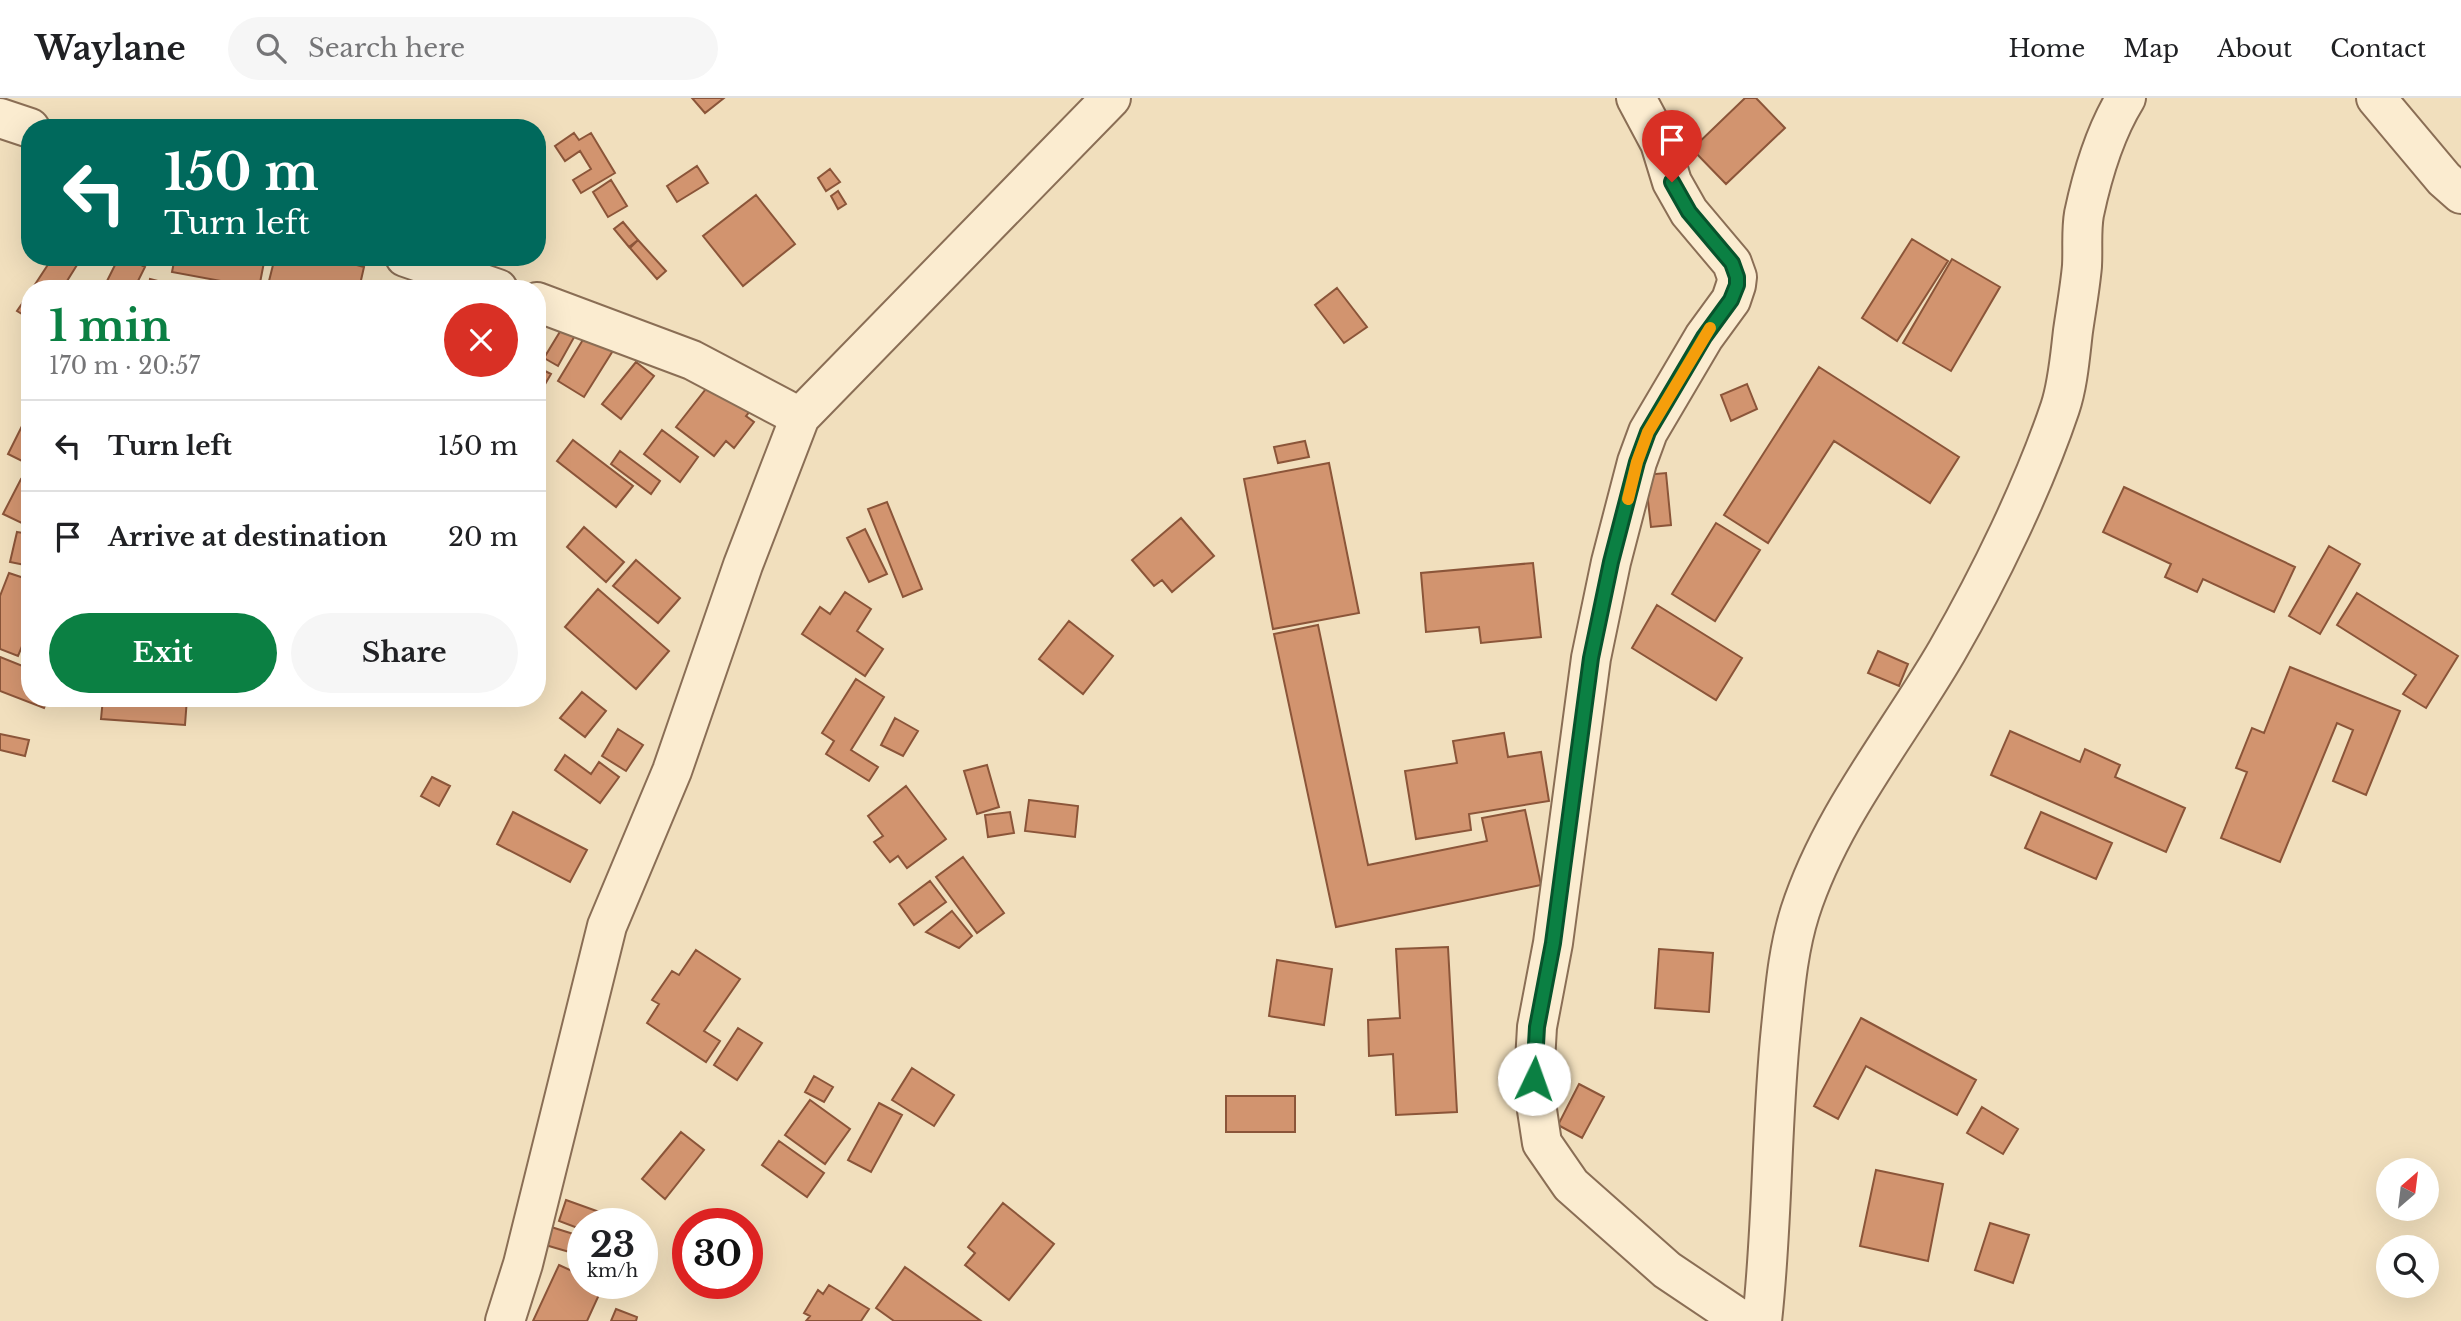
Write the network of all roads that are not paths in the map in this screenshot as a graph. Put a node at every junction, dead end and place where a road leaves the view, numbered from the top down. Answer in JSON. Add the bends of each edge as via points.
{"nodes":[{"id":1,"x":1111,"y":98,"type":"edge"},
{"id":2,"x":1636,"y":98,"type":"edge"},
{"id":3,"x":2126,"y":98,"type":"edge"},
{"id":4,"x":2376,"y":98,"type":"edge"},
{"id":5,"x":0,"y":118,"type":"edge"},
{"id":6,"x":21,"y":125,"type":"edge"},
{"id":7,"x":21,"y":142,"type":"edge"},
{"id":8,"x":0,"y":148,"type":"edge"},
{"id":9,"x":2461,"y":194,"type":"edge"},
{"id":10,"x":431,"y":266,"type":"edge"},
{"id":11,"x":472,"y":280,"type":"edge"},
{"id":12,"x":546,"y":305,"type":"edge"},
{"id":13,"x":800,"y":417,"type":"junction"},
{"id":14,"x":505,"y":1321,"type":"edge"},
{"id":15,"x":1743,"y":1321,"type":"edge"},
{"id":16,"x":1762,"y":1321,"type":"edge"}],
"edges":[{"from":1,"to":13,"type":"street"},
{"from":2,"to":15,"type":"street","via":[[1660,143],[1672,182],[1689,212],[1732,263],[1737,285],[1648,432],[1637,462],[1591,658],[1549,970],[1537,1027],[1534,1079],[1542,1143],[1571,1185],[1667,1270]]},
{"from":3,"to":16,"type":"street","via":[[2103,148],[2084,216],[2082,269],[2068,365],[2061,405],[2046,443],[1980,590],[1947,651],[1869,772],[1825,852],[1801,912],[1789,960],[1774,1093],[1770,1236]]},
{"from":4,"to":9,"type":"street"},
{"from":5,"to":6,"type":"street"},
{"from":7,"to":8,"type":"street"},
{"from":10,"to":11,"type":"street"},
{"from":12,"to":13,"type":"street","via":[[692,360]]},
{"from":13,"to":14,"type":"street","via":[[672,771],[607,926]]}]}
